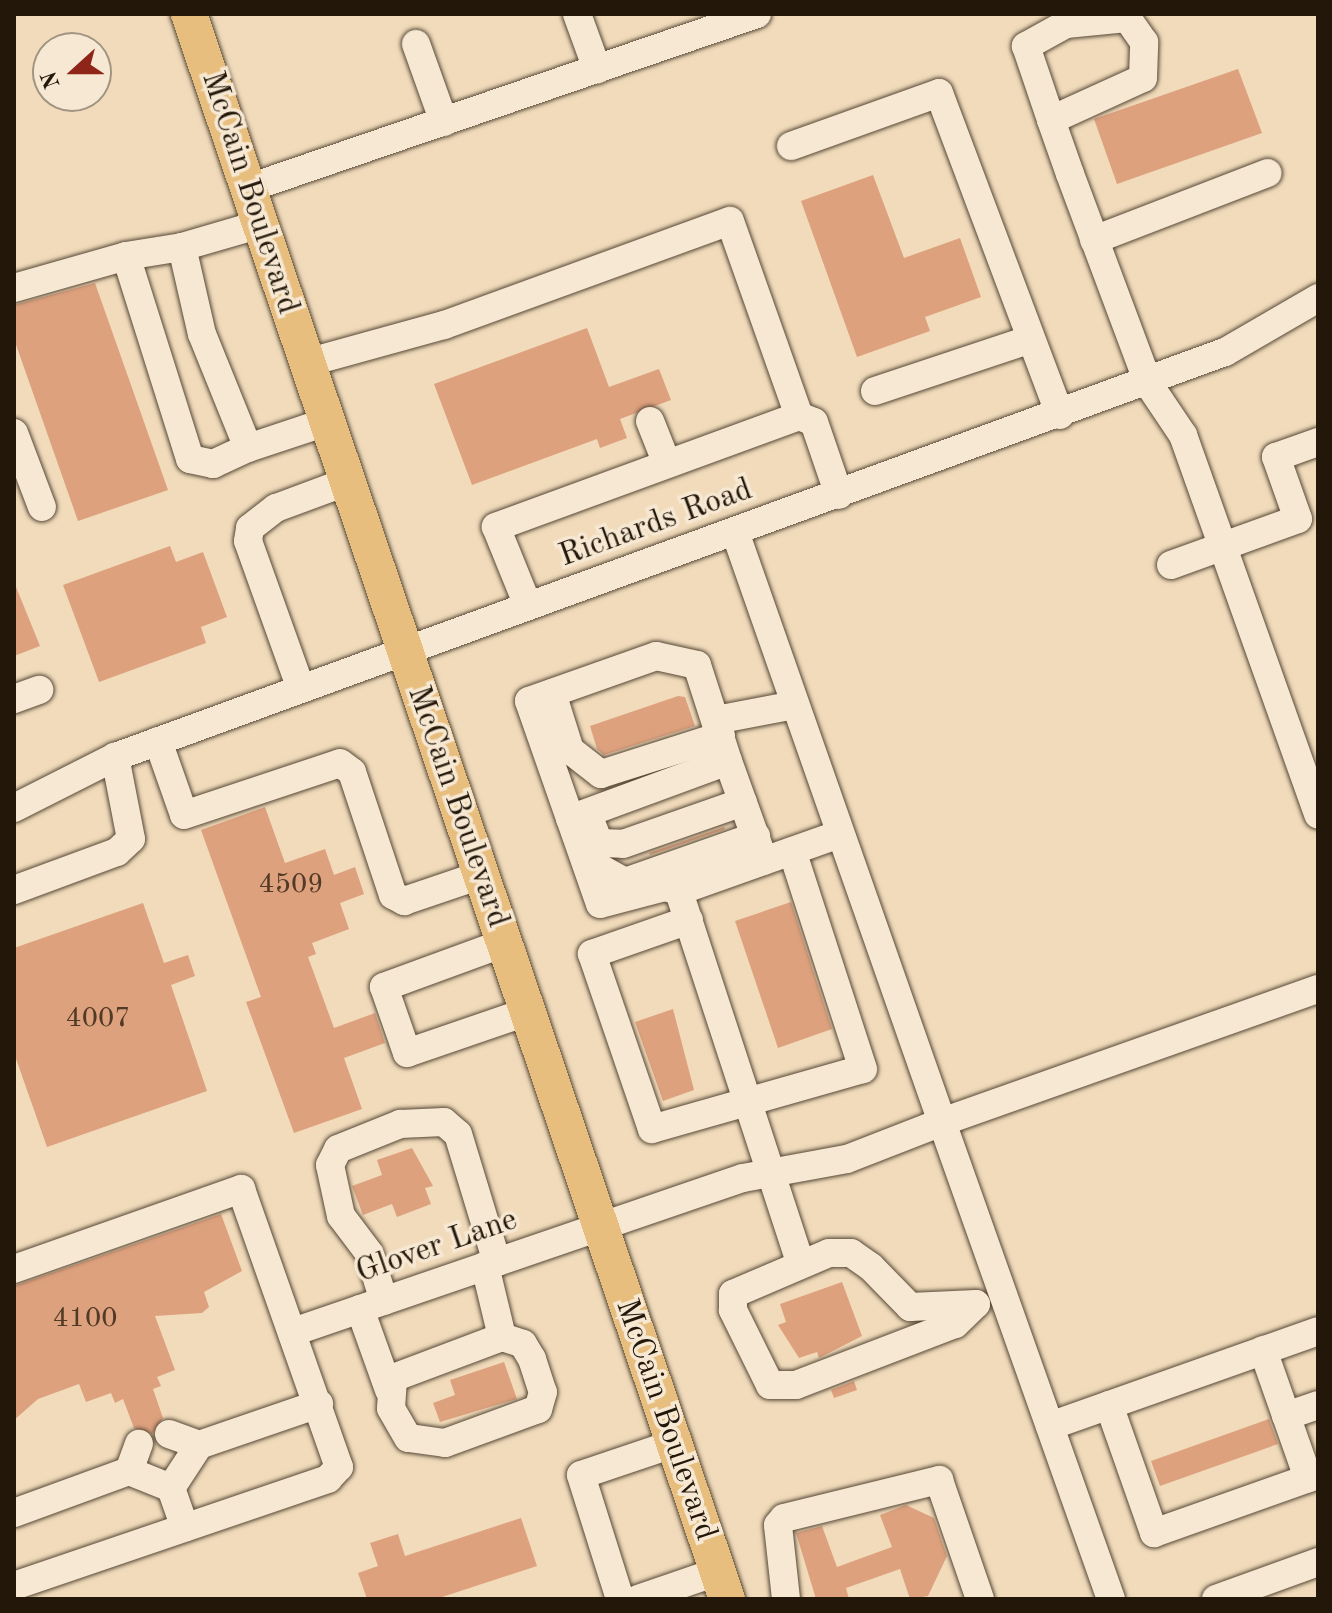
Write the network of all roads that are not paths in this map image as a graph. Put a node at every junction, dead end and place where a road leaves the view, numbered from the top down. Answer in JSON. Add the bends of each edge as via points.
{"nodes":[{"id":1,"x":189,"y":14,"type":"edge"},
{"id":2,"x":577,"y":14,"type":"edge"},
{"id":3,"x":757,"y":14,"type":"edge"},
{"id":4,"x":416,"y":44,"type":"dead end"},
{"id":5,"x":597,"y":69,"type":"junction"},
{"id":6,"x":1051,"y":120,"type":"junction"},
{"id":7,"x":444,"y":122,"type":"junction"},
{"id":8,"x":791,"y":146,"type":"dead end"},
{"id":9,"x":1268,"y":173,"type":"dead end"},
{"id":10,"x":249,"y":188,"type":"junction"},
{"id":11,"x":261,"y":224,"type":"junction"},
{"id":12,"x":1094,"y":240,"type":"junction"},
{"id":13,"x":182,"y":247,"type":"junction"},
{"id":14,"x":126,"y":256,"type":"junction"},
{"id":15,"x":14,"y":288,"type":"edge"},
{"id":16,"x":1318,"y":298,"type":"edge"},
{"id":17,"x":1031,"y":339,"type":"junction"},
{"id":18,"x":310,"y":374,"type":"junction"},
{"id":19,"x":1148,"y":383,"type":"junction"},
{"id":20,"x":875,"y":391,"type":"dead end"},
{"id":21,"x":1060,"y":415,"type":"junction"},
{"id":22,"x":799,"y":416,"type":"junction"},
{"id":23,"x":650,"y":421,"type":"dead end"},
{"id":24,"x":326,"y":422,"type":"junction"},
{"id":25,"x":14,"y":433,"type":"edge"},
{"id":26,"x":1318,"y":442,"type":"edge"},
{"id":27,"x":248,"y":448,"type":"junction"},
{"id":28,"x":667,"y":464,"type":"junction"},
{"id":29,"x":346,"y":482,"type":"junction"},
{"id":30,"x":830,"y":498,"type":"junction"},
{"id":31,"x":42,"y":507,"type":"dead end"},
{"id":32,"x":1308,"y":515,"type":"edge"},
{"id":33,"x":735,"y":532,"type":"junction"},
{"id":34,"x":1220,"y":547,"type":"junction"},
{"id":35,"x":1171,"y":565,"type":"dead end"},
{"id":36,"x":528,"y":606,"type":"junction"},
{"id":37,"x":403,"y":651,"type":"junction"},
{"id":38,"x":785,"y":677,"type":"junction"},
{"id":39,"x":301,"y":689,"type":"junction"},
{"id":40,"x":552,"y":693,"type":"junction"},
{"id":41,"x":795,"y":705,"type":"junction"},
{"id":42,"x":749,"y":709,"type":"junction"},
{"id":43,"x":722,"y":739,"type":"junction"},
{"id":44,"x":158,"y":741,"type":"junction"},
{"id":45,"x":115,"y":757,"type":"junction"},
{"id":46,"x":743,"y":802,"type":"junction"},
{"id":47,"x":14,"y":808,"type":"edge"},
{"id":48,"x":1318,"y":815,"type":"edge"},
{"id":49,"x":579,"y":816,"type":"junction"},
{"id":50,"x":840,"y":834,"type":"junction"},
{"id":51,"x":760,"y":849,"type":"junction"},
{"id":52,"x":792,"y":851,"type":"junction"},
{"id":53,"x":481,"y":875,"type":"junction"},
{"id":54,"x":14,"y":890,"type":"edge"},
{"id":55,"x":679,"y":891,"type":"junction"},
{"id":56,"x":689,"y":920,"type":"junction"},
{"id":57,"x":504,"y":943,"type":"junction"},
{"id":58,"x":1318,"y":989,"type":"edge"},
{"id":59,"x":527,"y":1012,"type":"junction"},
{"id":60,"x":750,"y":1107,"type":"junction"},
{"id":61,"x":942,"y":1122,"type":"junction"},
{"id":62,"x":772,"y":1173,"type":"junction"},
{"id":63,"x":600,"y":1228,"type":"junction"},
{"id":64,"x":800,"y":1262,"type":"junction"},
{"id":65,"x":491,"y":1264,"type":"junction"},
{"id":66,"x":14,"y":1269,"type":"edge"},
{"id":67,"x":989,"y":1299,"type":"junction"},
{"id":68,"x":372,"y":1305,"type":"junction"},
{"id":69,"x":296,"y":1331,"type":"junction"},
{"id":70,"x":1318,"y":1331,"type":"edge"},
{"id":71,"x":502,"y":1337,"type":"junction"},
{"id":72,"x":1263,"y":1350,"type":"junction"},
{"id":73,"x":389,"y":1390,"type":"junction"},
{"id":74,"x":319,"y":1404,"type":"junction"},
{"id":75,"x":1109,"y":1405,"type":"junction"},
{"id":76,"x":1318,"y":1405,"type":"edge"},
{"id":77,"x":1286,"y":1416,"type":"junction"},
{"id":78,"x":1050,"y":1426,"type":"junction"},
{"id":79,"x":169,"y":1434,"type":"dead end"},
{"id":80,"x":139,"y":1444,"type":"dead end"},
{"id":81,"x":673,"y":1444,"type":"junction"},
{"id":82,"x":199,"y":1445,"type":"junction"},
{"id":83,"x":129,"y":1471,"type":"junction"},
{"id":84,"x":1313,"y":1477,"type":"edge"},
{"id":85,"x":171,"y":1488,"type":"junction"},
{"id":86,"x":14,"y":1513,"type":"edge"},
{"id":87,"x":185,"y":1528,"type":"junction"},
{"id":88,"x":1318,"y":1562,"type":"edge"},
{"id":89,"x":14,"y":1586,"type":"edge"},
{"id":90,"x":722,"y":1586,"type":"edge"},
{"id":91,"x":1223,"y":1598,"type":"edge"},
{"id":92,"x":620,"y":1599,"type":"edge"},
{"id":93,"x":638,"y":1599,"type":"edge"},
{"id":94,"x":786,"y":1599,"type":"edge"},
{"id":95,"x":980,"y":1599,"type":"edge"},
{"id":96,"x":1111,"y":1599,"type":"edge"}],
"edges":[{"from":1,"to":10,"type":"main road","name":"McCain Boulevard"},
{"from":2,"to":5,"type":"street"},
{"from":3,"to":5,"type":"street"},
{"from":4,"to":7,"type":"street"},
{"from":5,"to":7,"type":"street"},
{"from":6,"to":6,"type":"street","via":[[1026,46],[1066,24],[1127,18],[1144,42],[1143,78]]},
{"from":6,"to":12,"type":"street"},
{"from":7,"to":10,"type":"street"},
{"from":8,"to":17,"type":"street","via":[[939,93]]},
{"from":9,"to":12,"type":"street"},
{"from":10,"to":11,"type":"main road","name":"McCain Boulevard"},
{"from":11,"to":13,"type":"street"},
{"from":11,"to":18,"type":"main road","name":"McCain Boulevard"},
{"from":12,"to":19,"type":"street"},
{"from":13,"to":14,"type":"street"},
{"from":13,"to":27,"type":"street","via":[[202,334]]},
{"from":14,"to":15,"type":"street"},
{"from":14,"to":27,"type":"street","via":[[190,459],[213,464]]},
{"from":16,"to":19,"type":"street","name":"Richards Road","via":[[1225,352]]},
{"from":17,"to":20,"type":"street"},
{"from":17,"to":21,"type":"street"},
{"from":18,"to":22,"type":"street","via":[[730,221]]},
{"from":18,"to":24,"type":"main road","name":"McCain Boulevard"},
{"from":19,"to":21,"type":"street","name":"Richards Road"},
{"from":19,"to":34,"type":"street","via":[[1183,435]]},
{"from":21,"to":30,"type":"street","name":"Richards Road"},
{"from":22,"to":28,"type":"street"},
{"from":22,"to":30,"type":"street"},
{"from":23,"to":28,"type":"street"},
{"from":24,"to":27,"type":"street"},
{"from":24,"to":29,"type":"main road","name":"McCain Boulevard"},
{"from":25,"to":31,"type":"street"},
{"from":26,"to":32,"type":"street","via":[[1276,457]]},
{"from":28,"to":36,"type":"street","via":[[496,527]]},
{"from":29,"to":37,"type":"main road","name":"McCain Boulevard"},
{"from":29,"to":39,"type":"street","via":[[276,508],[250,528],[248,541]]},
{"from":30,"to":33,"type":"street","name":"Richards Road"},
{"from":32,"to":34,"type":"street"},
{"from":33,"to":36,"type":"street","name":"Richards Road"},
{"from":33,"to":38,"type":"street"},
{"from":34,"to":35,"type":"street"},
{"from":34,"to":48,"type":"street"},
{"from":36,"to":37,"type":"street","name":"Richards Road"},
{"from":37,"to":39,"type":"street","name":"Richards Road"},
{"from":37,"to":53,"type":"main road","name":"McCain Boulevard"},
{"from":38,"to":41,"type":"street"},
{"from":38,"to":42,"type":"street","via":[[765,686]]},
{"from":39,"to":44,"type":"street","name":"Richards Road"},
{"from":40,"to":43,"type":"street","via":[[570,750],[601,774]]},
{"from":40,"to":43,"type":"street","via":[[656,656],[697,665]]},
{"from":40,"to":49,"type":"street","via":[[529,701]]},
{"from":41,"to":42,"type":"street","via":[[774,713]]},
{"from":41,"to":50,"type":"street"},
{"from":42,"to":43,"type":"street"},
{"from":43,"to":46,"type":"street"},
{"from":43,"to":49,"type":"street"},
{"from":44,"to":45,"type":"street","name":"Richards Road"},
{"from":44,"to":53,"type":"street","via":[[184,815],[340,763],[352,772],[393,895],[404,901]]},
{"from":45,"to":47,"type":"street","name":"Richards Road"},
{"from":45,"to":54,"type":"street","via":[[131,839],[117,852]]},
{"from":46,"to":49,"type":"street","via":[[623,844],[599,843]]},
{"from":46,"to":51,"type":"street"},
{"from":49,"to":51,"type":"street","via":[[598,867],[625,882]]},
{"from":49,"to":55,"type":"street","via":[[600,904],[665,887]]},
{"from":50,"to":52,"type":"street"},
{"from":50,"to":61,"type":"street"},
{"from":51,"to":52,"type":"street"},
{"from":51,"to":55,"type":"street"},
{"from":52,"to":60,"type":"street","via":[[863,1069]]},
{"from":53,"to":57,"type":"main road","name":"McCain Boulevard"},
{"from":55,"to":56,"type":"street"},
{"from":56,"to":60,"type":"street"},
{"from":56,"to":60,"type":"street","via":[[592,954],[652,1129]]},
{"from":57,"to":59,"type":"main road","name":"McCain Boulevard"},
{"from":57,"to":59,"type":"street","via":[[384,987],[407,1053]]},
{"from":58,"to":61,"type":"street","name":"Glover Lane"},
{"from":59,"to":63,"type":"main road","name":"McCain Boulevard"},
{"from":60,"to":62,"type":"street"},
{"from":61,"to":62,"type":"street","name":"Glover Lane","via":[[847,1159]]},
{"from":61,"to":67,"type":"street"},
{"from":62,"to":63,"type":"street","name":"Glover Lane"},
{"from":62,"to":64,"type":"street"},
{"from":63,"to":65,"type":"street","name":"Glover Lane"},
{"from":63,"to":81,"type":"main road","name":"McCain Boulevard"},
{"from":64,"to":67,"type":"street","via":[[851,1253],[910,1307]]},
{"from":64,"to":67,"type":"street","via":[[733,1294],[733,1310],[770,1385],[811,1380],[955,1324]]},
{"from":65,"to":68,"type":"street","name":"Glover Lane"},
{"from":65,"to":68,"type":"street","via":[[458,1134],[444,1122],[400,1124],[338,1149],[330,1165],[341,1216],[369,1253]]},
{"from":65,"to":71,"type":"street"},
{"from":66,"to":69,"type":"street","via":[[241,1189]]},
{"from":67,"to":78,"type":"street"},
{"from":68,"to":69,"type":"street","name":"Glover Lane"},
{"from":68,"to":73,"type":"street"},
{"from":69,"to":74,"type":"street"},
{"from":70,"to":72,"type":"street"},
{"from":71,"to":73,"type":"street","via":[[400,1373]]},
{"from":71,"to":73,"type":"street","via":[[523,1344],[540,1378],[543,1398],[529,1417],[445,1443],[419,1443],[396,1423]]},
{"from":72,"to":75,"type":"street"},
{"from":72,"to":77,"type":"street"},
{"from":74,"to":82,"type":"street"},
{"from":74,"to":87,"type":"street","via":[[339,1467],[328,1479]]},
{"from":75,"to":78,"type":"street"},
{"from":75,"to":84,"type":"street","via":[[1154,1533]]},
{"from":76,"to":77,"type":"street"},
{"from":77,"to":84,"type":"street"},
{"from":78,"to":96,"type":"street"},
{"from":79,"to":82,"type":"street"},
{"from":80,"to":83,"type":"street"},
{"from":81,"to":90,"type":"main road","name":"McCain Boulevard"},
{"from":81,"to":92,"type":"street","via":[[581,1475]]},
{"from":82,"to":85,"type":"street"},
{"from":83,"to":85,"type":"street"},
{"from":83,"to":86,"type":"street"},
{"from":85,"to":87,"type":"street"},
{"from":87,"to":89,"type":"street"},
{"from":88,"to":91,"type":"street"},
{"from":90,"to":93,"type":"street"},
{"from":94,"to":95,"type":"street","via":[[778,1525],[784,1518],[939,1480]]}]}
